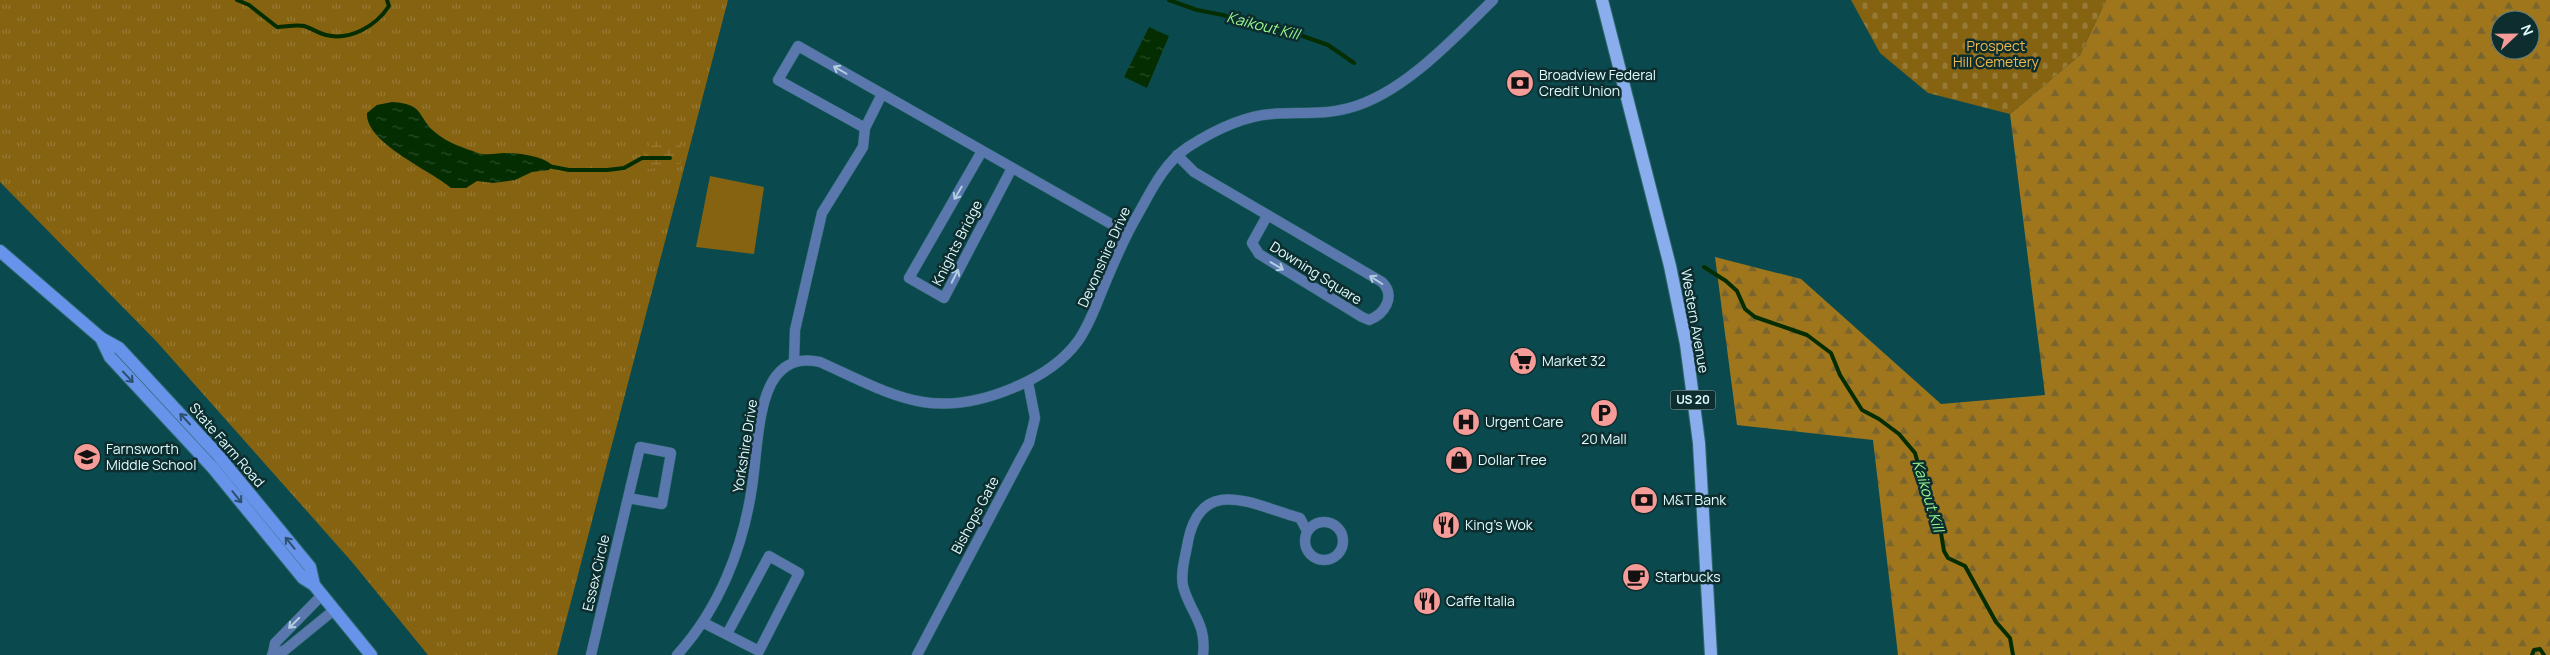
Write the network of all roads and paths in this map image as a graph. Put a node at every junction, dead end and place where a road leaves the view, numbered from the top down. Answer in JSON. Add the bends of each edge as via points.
{"nodes":[{"id":1,"x":1493,"y":0,"type":"edge"},
{"id":2,"x":1602,"y":0,"type":"edge"},
{"id":3,"x":882,"y":94,"type":"junction"},
{"id":4,"x":865,"y":128,"type":"junction"},
{"id":5,"x":982,"y":151,"type":"junction"},
{"id":6,"x":1177,"y":155,"type":"junction"},
{"id":7,"x":1012,"y":168,"type":"junction"},
{"id":8,"x":1267,"y":216,"type":"junction"},
{"id":9,"x":1127,"y":233,"type":"junction"},
{"id":10,"x":0,"y":251,"type":"edge"},
{"id":11,"x":794,"y":361,"type":"junction"},
{"id":12,"x":1028,"y":382,"type":"junction"},
{"id":13,"x":628,"y":498,"type":"junction"},
{"id":14,"x":1307,"y":531,"type":"dead end"},
{"id":15,"x":322,"y":595,"type":"junction"},
{"id":16,"x":334,"y":610,"type":"junction"},
{"id":17,"x":704,"y":623,"type":"junction"},
{"id":18,"x":727,"y":634,"type":"junction"},
{"id":19,"x":272,"y":654,"type":"edge"},
{"id":20,"x":371,"y":655,"type":"edge"},
{"id":21,"x":591,"y":655,"type":"edge"},
{"id":22,"x":677,"y":655,"type":"edge"},
{"id":23,"x":917,"y":655,"type":"edge"},
{"id":24,"x":1203,"y":655,"type":"edge"},
{"id":25,"x":1711,"y":655,"type":"edge"}],
"edges":[{"from":1,"to":6,"type":"street","name":"Devonshire Drive","via":[[1407,79],[1377,96],[1332,112],[1252,117],[1217,130]]},
{"from":2,"to":25,"type":"main road","name":"Western Avenue","number":"US 20","via":[[1670,266],[1686,344],[1698,444]]},
{"from":3,"to":4,"type":"street"},
{"from":3,"to":4,"type":"street","one_way":true,"via":[[798,46],[778,80]]},
{"from":3,"to":5,"type":"street"},
{"from":4,"to":11,"type":"street","via":[[863,147],[822,213],[795,330]]},
{"from":5,"to":7,"type":"street"},
{"from":5,"to":7,"type":"street","name":"Knights Bridge","one_way":true,"via":[[909,278],[944,298]]},
{"from":6,"to":8,"type":"street","name":"Downing Square","via":[[1194,172]]},
{"from":6,"to":9,"type":"street","name":"Devonshire Drive","via":[[1156,182]]},
{"from":7,"to":9,"type":"street"},
{"from":8,"to":8,"type":"street","name":"Downing Square","one_way":true,"via":[[1252,243],[1259,254],[1362,317],[1369,320],[1382,312],[1389,301],[1387,288],[1382,282]]},
{"from":9,"to":12,"type":"street","name":"Devonshire Drive","via":[[1092,317],[1078,341],[1048,370]]},
{"from":10,"to":15,"type":"main road","name":"State Farm Road","via":[[101,338],[119,348],[217,454],[310,567],[314,584]]},
{"from":11,"to":12,"type":"street","name":"Devonshire Drive","via":[[808,359],[820,362],[897,396],[941,406],[978,401]]},
{"from":11,"to":17,"type":"street","name":"Yorkshire Drive","via":[[776,377],[768,392],[741,539],[729,574]]},
{"from":12,"to":23,"type":"street","name":"Bishops Gate","via":[[1035,418],[1029,443]]},
{"from":13,"to":13,"type":"street","name":"Essex Circle","via":[[640,447],[671,453],[662,504]]},
{"from":13,"to":21,"type":"street","name":"Essex Circle"},
{"from":14,"to":24,"type":"street","via":[[1300,518],[1242,501],[1215,500],[1201,509],[1190,534],[1182,580],[1202,626]]},
{"from":15,"to":16,"type":"main road","name":"State Farm Road"},
{"from":15,"to":19,"type":"street","one_way":true,"via":[[274,643]]},
{"from":16,"to":19,"type":"street","via":[[285,650]]},
{"from":16,"to":20,"type":"main road","name":"State Farm Road"},
{"from":17,"to":18,"type":"street"},
{"from":17,"to":22,"type":"street","name":"Yorkshire Drive"},
{"from":18,"to":18,"type":"street","via":[[759,651],[799,573],[769,556]]}]}
